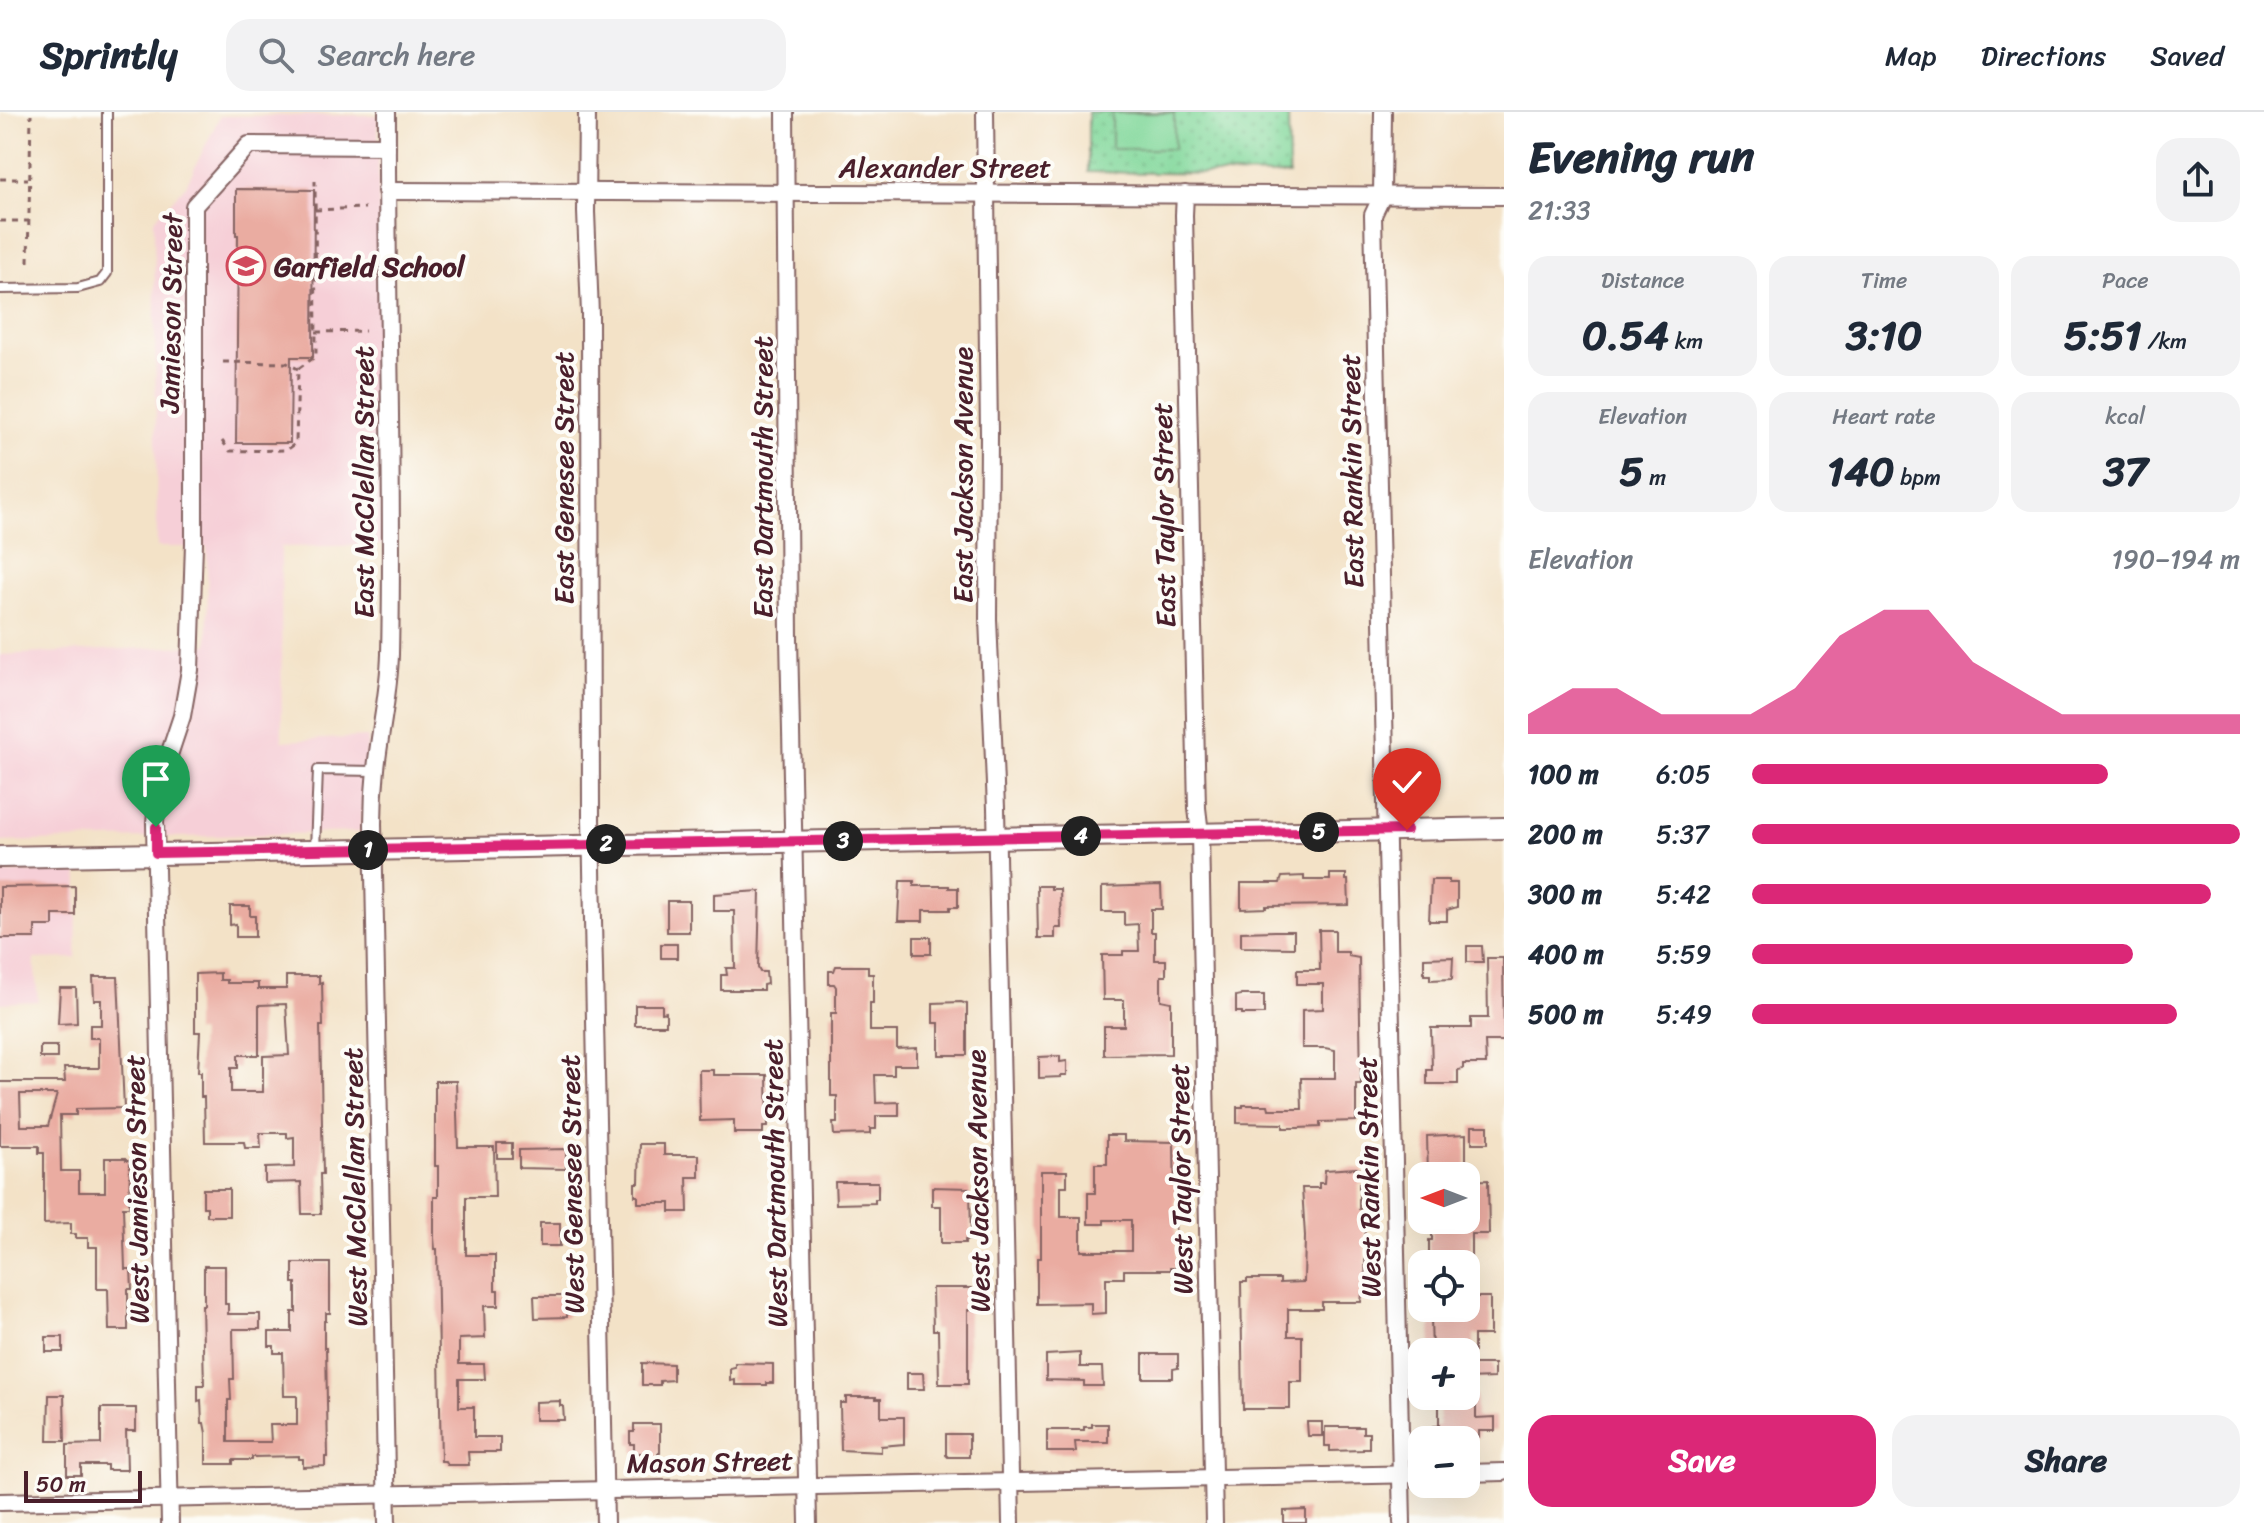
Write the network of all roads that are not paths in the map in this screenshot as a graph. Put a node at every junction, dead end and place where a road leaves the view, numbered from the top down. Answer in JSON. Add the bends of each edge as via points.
{"nodes":[{"id":1,"x":107,"y":112,"type":"edge"},
{"id":2,"x":387,"y":112,"type":"edge"},
{"id":3,"x":587,"y":112,"type":"edge"},
{"id":4,"x":785,"y":112,"type":"edge"},
{"id":5,"x":985,"y":112,"type":"edge"},
{"id":6,"x":1383,"y":112,"type":"edge"},
{"id":7,"x":387,"y":146,"type":"junction"},
{"id":8,"x":386,"y":191,"type":"junction"},
{"id":9,"x":587,"y":192,"type":"junction"},
{"id":10,"x":785,"y":192,"type":"junction"},
{"id":11,"x":985,"y":193,"type":"junction"},
{"id":12,"x":1185,"y":194,"type":"junction"},
{"id":13,"x":1382,"y":196,"type":"junction"},
{"id":14,"x":1504,"y":196,"type":"edge"},
{"id":15,"x":0,"y":289,"type":"edge"},
{"id":16,"x":375,"y":771,"type":"junction"},
{"id":17,"x":1504,"y":828,"type":"edge"},
{"id":18,"x":1388,"y":830,"type":"junction"},
{"id":19,"x":1200,"y":834,"type":"junction"},
{"id":20,"x":997,"y":838,"type":"junction"},
{"id":21,"x":794,"y":842,"type":"junction"},
{"id":22,"x":591,"y":845,"type":"junction"},
{"id":23,"x":374,"y":850,"type":"junction"},
{"id":24,"x":315,"y":851,"type":"junction"},
{"id":25,"x":156,"y":853,"type":"junction"},
{"id":26,"x":0,"y":857,"type":"edge"},
{"id":27,"x":1504,"y":1472,"type":"edge"},
{"id":28,"x":1480,"y":1473,"type":"edge"},
{"id":29,"x":1401,"y":1474,"type":"junction"},
{"id":30,"x":1408,"y":1474,"type":"edge"},
{"id":31,"x":1213,"y":1479,"type":"junction"},
{"id":32,"x":1010,"y":1483,"type":"junction"},
{"id":33,"x":807,"y":1486,"type":"junction"},
{"id":34,"x":604,"y":1490,"type":"junction"},
{"id":35,"x":386,"y":1495,"type":"junction"},
{"id":36,"x":169,"y":1500,"type":"junction"},
{"id":37,"x":0,"y":1502,"type":"edge"},
{"id":38,"x":170,"y":1523,"type":"edge"},
{"id":39,"x":387,"y":1523,"type":"edge"},
{"id":40,"x":605,"y":1523,"type":"edge"},
{"id":41,"x":808,"y":1523,"type":"edge"},
{"id":42,"x":1011,"y":1523,"type":"edge"},
{"id":43,"x":1214,"y":1523,"type":"edge"},
{"id":44,"x":1402,"y":1523,"type":"edge"}],
"edges":[{"from":1,"to":15,"type":"lane","via":[[107,273],[100,282],[78,288]]},
{"from":2,"to":7,"type":"street","name":"East McClellan Street"},
{"from":3,"to":9,"type":"street","name":"East Genesee Street"},
{"from":4,"to":10,"type":"street","name":"East Dartmouth Street"},
{"from":5,"to":11,"type":"street","name":"East Jackson Avenue"},
{"from":6,"to":13,"type":"street","name":"East Rankin Street"},
{"from":7,"to":8,"type":"street","name":"East McClellan Street"},
{"from":7,"to":25,"type":"street","name":"Jamieson Street","via":[[249,145],[194,206],[194,543],[188,688],[160,782]]},
{"from":8,"to":9,"type":"street","name":"Alexander Street"},
{"from":8,"to":16,"type":"street","name":"East McClellan Street","via":[[390,650]]},
{"from":9,"to":10,"type":"street","name":"Alexander Street"},
{"from":9,"to":22,"type":"street","name":"East Genesee Street"},
{"from":10,"to":11,"type":"street","name":"Alexander Street"},
{"from":10,"to":21,"type":"street","name":"East Dartmouth Street"},
{"from":11,"to":12,"type":"street","name":"Alexander Street"},
{"from":11,"to":20,"type":"street","name":"East Jackson Avenue","via":[[989,630]]},
{"from":12,"to":13,"type":"street","name":"Alexander Street"},
{"from":12,"to":19,"type":"street","name":"East Taylor Street"},
{"from":13,"to":14,"type":"street","name":"Alexander Street"},
{"from":13,"to":18,"type":"street","name":"East Rankin Street","via":[[1373,215]]},
{"from":16,"to":23,"type":"street","name":"East McClellan Street"},
{"from":16,"to":24,"type":"lane","via":[[318,770]]},
{"from":17,"to":18,"type":"street"},
{"from":18,"to":19,"type":"street"},
{"from":18,"to":29,"type":"street","name":"West Rankin Street"},
{"from":19,"to":20,"type":"street"},
{"from":19,"to":31,"type":"street","name":"West Taylor Street"},
{"from":20,"to":21,"type":"street"},
{"from":20,"to":32,"type":"street","name":"West Jackson Avenue"},
{"from":21,"to":22,"type":"street"},
{"from":21,"to":33,"type":"street","name":"West Dartmouth Street"},
{"from":22,"to":23,"type":"street"},
{"from":22,"to":34,"type":"street","name":"West Genesee Street"},
{"from":23,"to":24,"type":"street"},
{"from":23,"to":35,"type":"street","name":"West McClellan Street"},
{"from":24,"to":25,"type":"street"},
{"from":25,"to":26,"type":"street"},
{"from":25,"to":36,"type":"street","name":"West Jamieson Street"},
{"from":27,"to":28,"type":"street"},
{"from":29,"to":30,"type":"street","name":"Mason Street"},
{"from":29,"to":31,"type":"street","name":"Mason Street"},
{"from":29,"to":44,"type":"street","name":"West Rankin Street"},
{"from":31,"to":32,"type":"street","name":"Mason Street"},
{"from":31,"to":43,"type":"street","name":"West Taylor Street"},
{"from":32,"to":33,"type":"street","name":"Mason Street"},
{"from":32,"to":42,"type":"street","name":"West Jackson Avenue"},
{"from":33,"to":34,"type":"street","name":"Mason Street"},
{"from":33,"to":41,"type":"street","name":"West Dartmouth Street"},
{"from":34,"to":35,"type":"street","name":"Mason Street"},
{"from":34,"to":40,"type":"street","name":"West Genesee Street"},
{"from":35,"to":36,"type":"street","name":"Mason Street"},
{"from":35,"to":39,"type":"street","name":"West McClellan Street"},
{"from":36,"to":37,"type":"street","name":"Mason Street"},
{"from":36,"to":38,"type":"street","name":"West Jamieson Street"}]}
